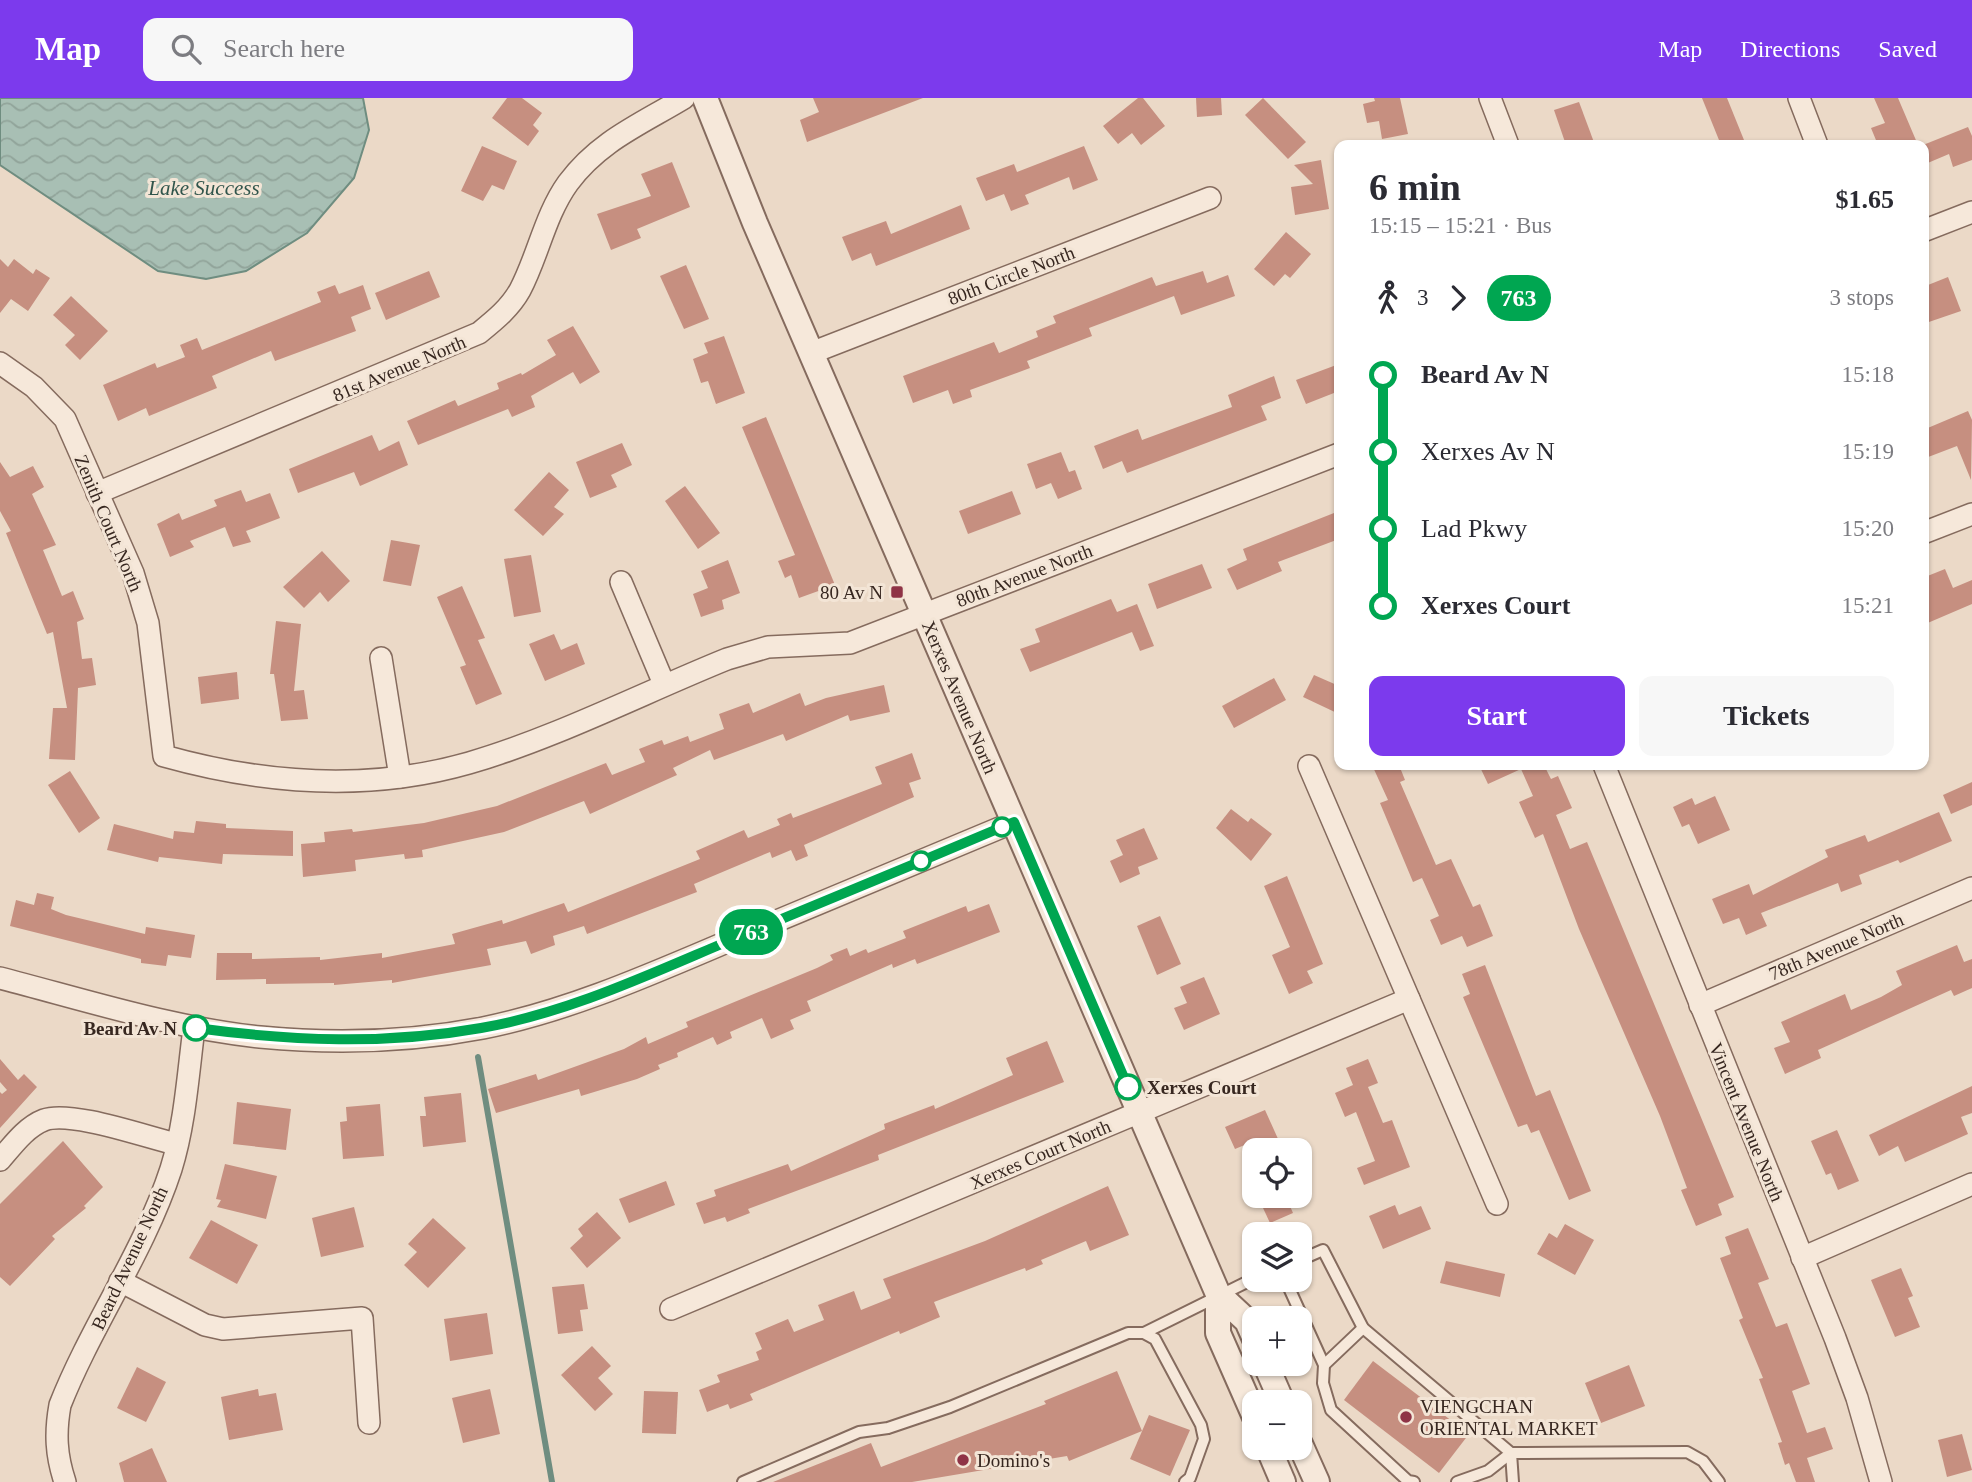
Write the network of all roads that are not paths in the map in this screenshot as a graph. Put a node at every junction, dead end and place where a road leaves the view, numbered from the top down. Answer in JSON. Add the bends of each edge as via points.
{"nodes":[{"id":1,"x":684,"y":98,"type":"edge"},
{"id":2,"x":705,"y":98,"type":"edge"},
{"id":3,"x":1490,"y":98,"type":"edge"},
{"id":4,"x":1800,"y":98,"type":"edge"},
{"id":5,"x":1506,"y":140,"type":"edge"},
{"id":6,"x":1815,"y":140,"type":"edge"},
{"id":7,"x":1210,"y":198,"type":"dead end"},
{"id":8,"x":1972,"y":212,"type":"edge"},
{"id":9,"x":1929,"y":229,"type":"edge"},
{"id":10,"x":811,"y":353,"type":"junction"},
{"id":11,"x":0,"y":363,"type":"edge"},
{"id":12,"x":1334,"y":456,"type":"edge"},
{"id":13,"x":97,"y":493,"type":"junction"},
{"id":14,"x":1972,"y":514,"type":"edge"},
{"id":15,"x":1929,"y":531,"type":"edge"},
{"id":16,"x":621,"y":582,"type":"dead end"},
{"id":17,"x":924,"y":613,"type":"junction"},
{"id":18,"x":381,"y":658,"type":"dead end"},
{"id":19,"x":664,"y":684,"type":"junction"},
{"id":20,"x":164,"y":756,"type":"joint"},
{"id":21,"x":1309,"y":766,"type":"dead end"},
{"id":22,"x":1606,"y":770,"type":"edge"},
{"id":23,"x":400,"y":777,"type":"junction"},
{"id":24,"x":1014,"y":822,"type":"junction"},
{"id":25,"x":1972,"y":888,"type":"edge"},
{"id":26,"x":0,"y":978,"type":"edge"},
{"id":27,"x":1409,"y":999,"type":"junction"},
{"id":28,"x":1700,"y":1005,"type":"junction"},
{"id":29,"x":194,"y":1028,"type":"junction"},
{"id":30,"x":1139,"y":1112,"type":"junction"},
{"id":31,"x":176,"y":1144,"type":"junction"},
{"id":32,"x":0,"y":1160,"type":"edge"},
{"id":33,"x":1972,"y":1184,"type":"edge"},
{"id":34,"x":1497,"y":1204,"type":"dead end"},
{"id":35,"x":1312,"y":1254,"type":"edge"},
{"id":36,"x":1802,"y":1258,"type":"junction"},
{"id":37,"x":120,"y":1281,"type":"junction"},
{"id":38,"x":1242,"y":1284,"type":"edge"},
{"id":39,"x":1291,"y":1292,"type":"edge"},
{"id":40,"x":1218,"y":1294,"type":"junction"},
{"id":41,"x":671,"y":1309,"type":"dead end"},
{"id":42,"x":1242,"y":1316,"type":"edge"},
{"id":43,"x":1363,"y":1328,"type":"junction"},
{"id":44,"x":1144,"y":1333,"type":"junction"},
{"id":45,"x":1324,"y":1365,"type":"junction"},
{"id":46,"x":1243,"y":1390,"type":"edge"},
{"id":47,"x":369,"y":1423,"type":"dead end"},
{"id":48,"x":1511,"y":1453,"type":"junction"},
{"id":49,"x":1274,"y":1460,"type":"edge"},
{"id":50,"x":1307,"y":1460,"type":"edge"},
{"id":51,"x":65,"y":1482,"type":"edge"},
{"id":52,"x":743,"y":1482,"type":"edge"},
{"id":53,"x":1185,"y":1482,"type":"edge"},
{"id":54,"x":1283,"y":1482,"type":"edge"},
{"id":55,"x":1317,"y":1482,"type":"edge"},
{"id":56,"x":1414,"y":1482,"type":"edge"},
{"id":57,"x":1457,"y":1482,"type":"edge"},
{"id":58,"x":1513,"y":1482,"type":"edge"},
{"id":59,"x":1719,"y":1482,"type":"edge"},
{"id":60,"x":1881,"y":1482,"type":"edge"}],
"edges":[{"from":1,"to":13,"type":"street","name":"81st Avenue North","via":[[590,155],[548,218],[519,292],[502,315],[480,333]]},
{"from":2,"to":10,"type":"street","name":"Xerxes Avenue North"},
{"from":3,"to":5,"type":"street"},
{"from":4,"to":6,"type":"street"},
{"from":7,"to":10,"type":"street","name":"80th Circle North"},
{"from":8,"to":9,"type":"street"},
{"from":10,"to":17,"type":"street","name":"Xerxes Avenue North"},
{"from":11,"to":13,"type":"street","name":"Zenith Court North","via":[[51,401],[65,419]]},
{"from":12,"to":17,"type":"street","name":"80th Avenue North"},
{"from":13,"to":20,"type":"street","name":"Zenith Court North","via":[[133,573],[148,623]]},
{"from":14,"to":15,"type":"street"},
{"from":16,"to":19,"type":"street"},
{"from":17,"to":19,"type":"street","name":"80th Avenue North","via":[[850,643],[768,647]]},
{"from":17,"to":24,"type":"street","name":"Xerxes Avenue North"},
{"from":18,"to":23,"type":"street"},
{"from":19,"to":23,"type":"street","name":"80th Avenue North","via":[[469,763]]},
{"from":20,"to":23,"type":"street","name":"80th Avenue North","via":[[223,773],[285,781]]},
{"from":21,"to":27,"type":"street"},
{"from":22,"to":28,"type":"street","name":"Vincent Avenue North"},
{"from":24,"to":29,"type":"street","via":[[627,984],[483,1028],[334,1041]]},
{"from":24,"to":30,"type":"street","name":"Xerxes Avenue North"},
{"from":25,"to":28,"type":"street","name":"78th Avenue North"},
{"from":26,"to":29,"type":"street"},
{"from":27,"to":30,"type":"street","name":"Xerxes Court North"},
{"from":27,"to":34,"type":"street"},
{"from":28,"to":36,"type":"street","name":"Vincent Avenue North"},
{"from":29,"to":31,"type":"street","name":"Beard Avenue North"},
{"from":30,"to":40,"type":"street","name":"Xerxes Avenue North"},
{"from":30,"to":41,"type":"street","name":"Xerxes Court North"},
{"from":31,"to":32,"type":"street","via":[[62,1115],[27,1129]]},
{"from":31,"to":37,"type":"street","name":"Beard Avenue North","via":[[150,1223]]},
{"from":33,"to":36,"type":"street"},
{"from":35,"to":43,"type":"lane","via":[[1323,1250]]},
{"from":36,"to":60,"type":"street","name":"Vincent Avenue North","via":[[1857,1398]]},
{"from":37,"to":47,"type":"street","via":[[205,1325],[223,1329],[362,1318]]},
{"from":37,"to":51,"type":"street","name":"Beard Avenue North","via":[[60,1405],[55,1430]]},
{"from":38,"to":40,"type":"lane"},
{"from":39,"to":45,"type":"lane"},
{"from":40,"to":42,"type":"street","name":"Xerxes Avenue North"},
{"from":40,"to":44,"type":"lane"},
{"from":40,"to":46,"type":"street","name":"Xerxes Avenue North","via":[[1218,1333]]},
{"from":43,"to":45,"type":"lane"},
{"from":43,"to":48,"type":"lane"},
{"from":44,"to":52,"type":"lane","via":[[1128,1333],[950,1408],[888,1428],[859,1432]]},
{"from":44,"to":53,"type":"lane","via":[[1155,1339],[1201,1425],[1204,1439]]},
{"from":45,"to":56,"type":"lane","via":[[1322,1383],[1331,1410]]},
{"from":48,"to":57,"type":"lane","via":[[1488,1471]]},
{"from":48,"to":58,"type":"lane"},
{"from":48,"to":59,"type":"lane","via":[[1687,1452],[1703,1461]]},
{"from":49,"to":54,"type":"street"},
{"from":50,"to":55,"type":"street"}]}
